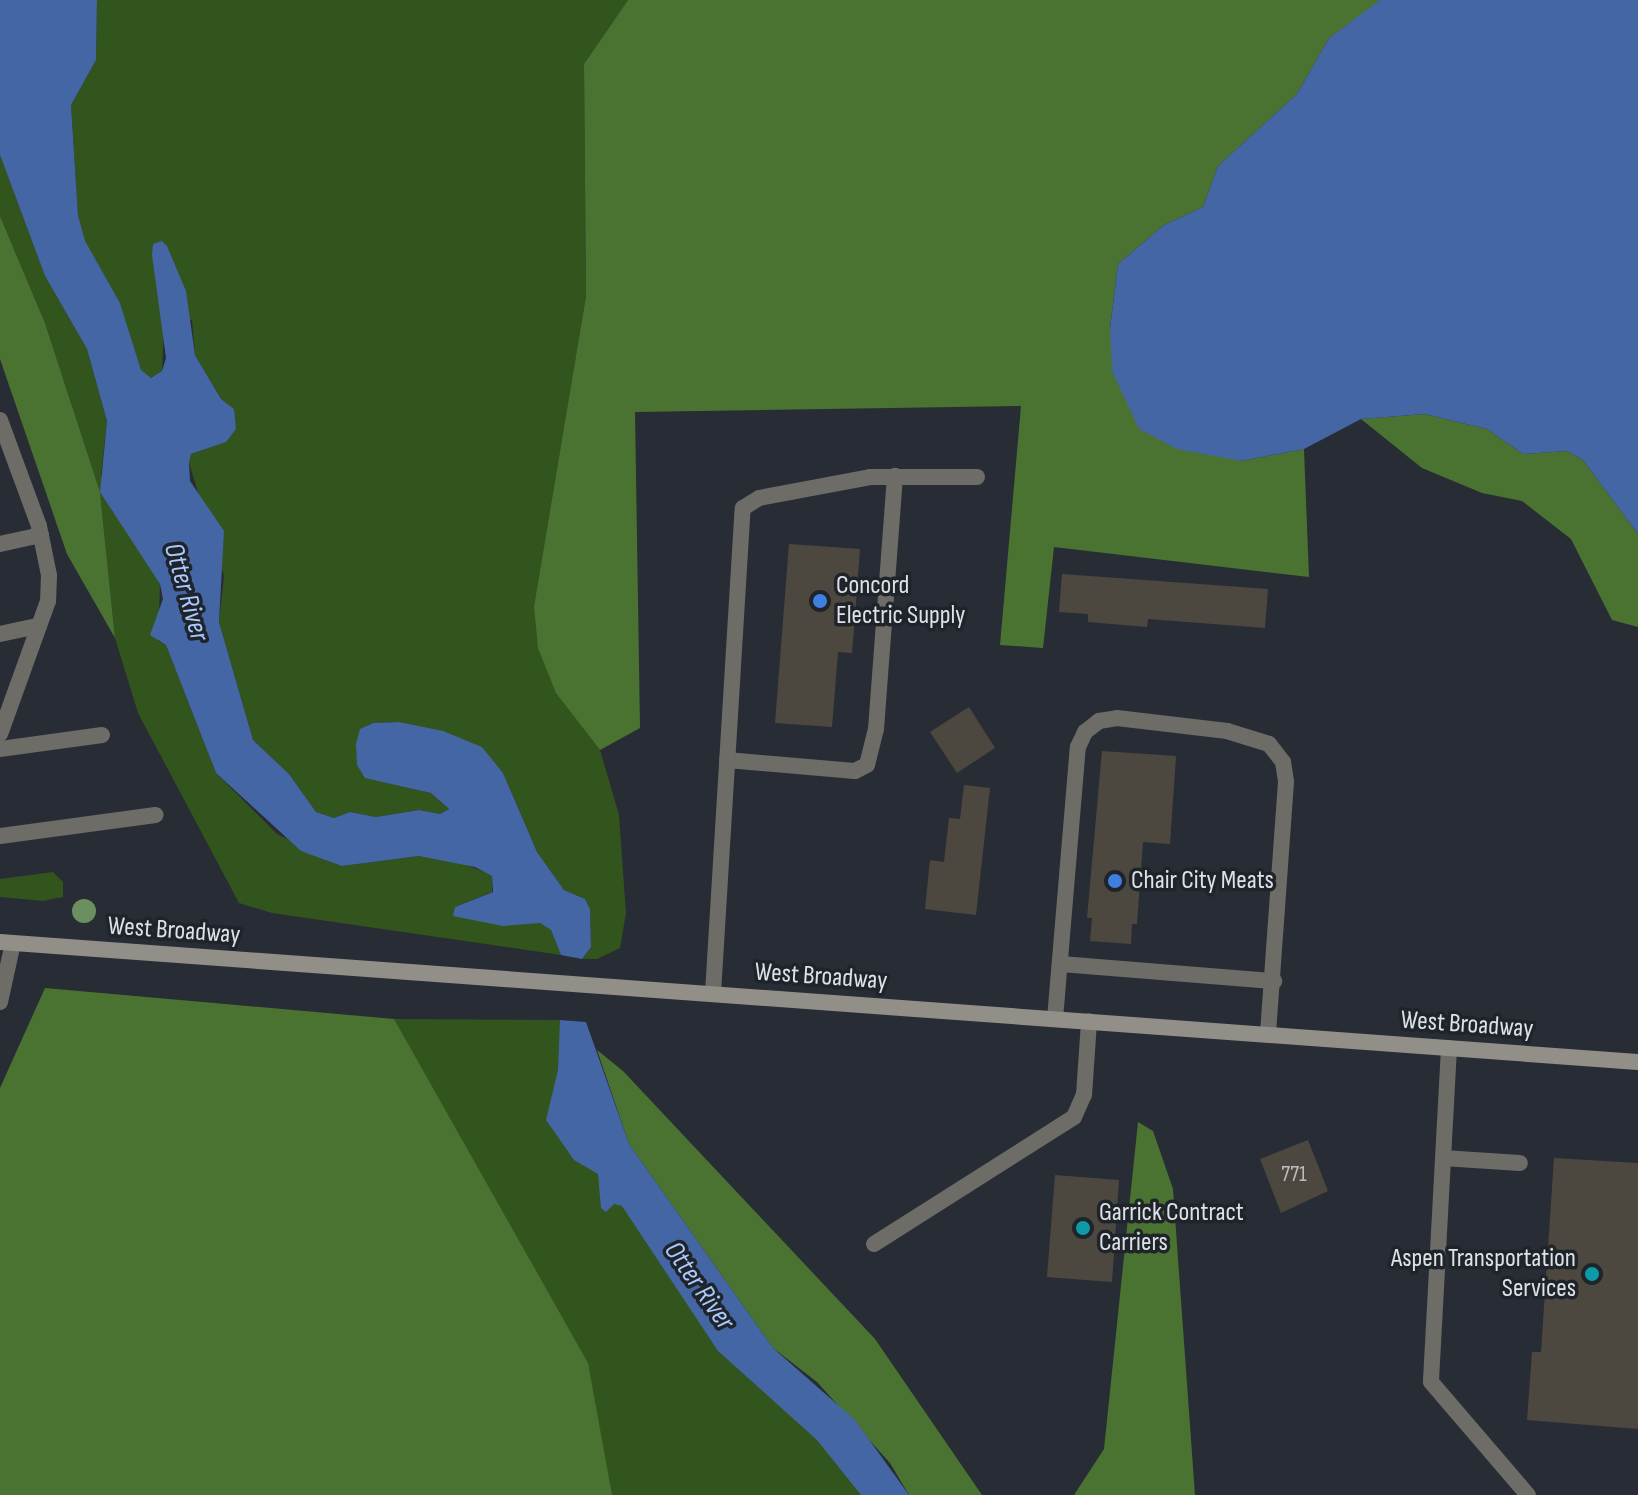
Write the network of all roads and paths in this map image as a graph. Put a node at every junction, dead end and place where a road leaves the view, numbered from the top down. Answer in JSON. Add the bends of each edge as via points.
{"nodes":[{"id":1,"x":0,"y":420,"type":"edge"},
{"id":2,"x":895,"y":476,"type":"junction"},
{"id":3,"x":977,"y":477,"type":"dead end"},
{"id":4,"x":41,"y":535,"type":"junction"},
{"id":5,"x":0,"y":544,"type":"edge"},
{"id":6,"x":39,"y":626,"type":"junction"},
{"id":7,"x":0,"y":634,"type":"edge"},
{"id":8,"x":0,"y":734,"type":"edge"},
{"id":9,"x":102,"y":735,"type":"dead end"},
{"id":10,"x":0,"y":749,"type":"edge"},
{"id":11,"x":727,"y":760,"type":"junction"},
{"id":12,"x":156,"y":815,"type":"dead end"},
{"id":13,"x":0,"y":836,"type":"edge"},
{"id":14,"x":6,"y":943,"type":"edge"},
{"id":15,"x":1061,"y":964,"type":"junction"},
{"id":16,"x":1274,"y":981,"type":"junction"},
{"id":17,"x":713,"y":993,"type":"junction"},
{"id":18,"x":0,"y":1002,"type":"edge"},
{"id":19,"x":1055,"y":1019,"type":"junction"},
{"id":20,"x":1089,"y":1021,"type":"junction"},
{"id":21,"x":1268,"y":1034,"type":"junction"},
{"id":22,"x":1449,"y":1048,"type":"junction"},
{"id":23,"x":1638,"y":1062,"type":"edge"},
{"id":24,"x":1443,"y":1158,"type":"junction"},
{"id":25,"x":1520,"y":1163,"type":"dead end"},
{"id":26,"x":874,"y":1244,"type":"dead end"},
{"id":27,"x":1528,"y":1495,"type":"edge"}],
"edges":[{"from":1,"to":4,"type":"lane"},
{"from":2,"to":3,"type":"lane"},
{"from":2,"to":11,"type":"lane","via":[[759,498],[743,508]]},
{"from":2,"to":11,"type":"lane","via":[[876,729],[867,765],[855,771]]},
{"from":4,"to":5,"type":"lane"},
{"from":4,"to":6,"type":"lane","via":[[48,601]]},
{"from":6,"to":7,"type":"lane"},
{"from":6,"to":8,"type":"lane"},
{"from":9,"to":10,"type":"lane"},
{"from":11,"to":17,"type":"lane"},
{"from":12,"to":13,"type":"lane"},
{"from":14,"to":17,"type":"main road","name":"West Broadway"},
{"from":14,"to":18,"type":"lane"},
{"from":15,"to":16,"type":"lane"},
{"from":15,"to":16,"type":"lane","via":[[1078,747],[1099,721],[1117,718],[1227,731],[1269,744],[1283,762]]},
{"from":15,"to":19,"type":"lane"},
{"from":16,"to":21,"type":"lane"},
{"from":17,"to":19,"type":"main road","name":"West Broadway"},
{"from":19,"to":20,"type":"main road","name":"West Broadway"},
{"from":20,"to":21,"type":"main road","name":"West Broadway"},
{"from":20,"to":26,"type":"lane","via":[[1084,1095],[1074,1117]]},
{"from":21,"to":22,"type":"main road","name":"West Broadway"},
{"from":22,"to":23,"type":"main road","name":"West Broadway"},
{"from":22,"to":24,"type":"lane"},
{"from":24,"to":25,"type":"lane"},
{"from":24,"to":27,"type":"lane","via":[[1431,1382]]}]}
